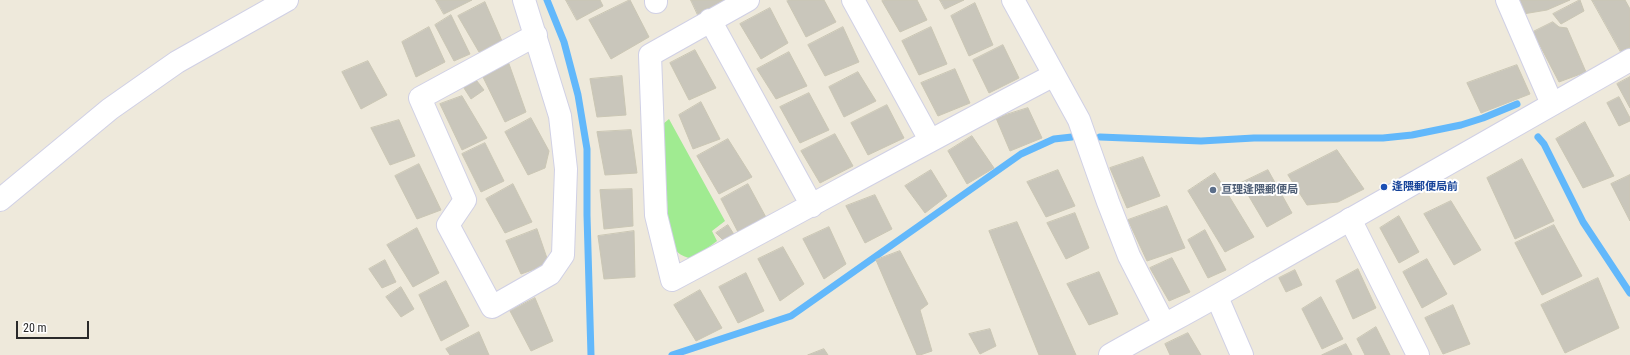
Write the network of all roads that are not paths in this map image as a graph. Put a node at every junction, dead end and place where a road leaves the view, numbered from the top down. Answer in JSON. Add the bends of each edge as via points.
{"nodes":[{"id":1,"x":286,"y":0,"type":"edge"},
{"id":2,"x":524,"y":0,"type":"edge"},
{"id":3,"x":748,"y":0,"type":"edge"},
{"id":4,"x":853,"y":0,"type":"edge"},
{"id":5,"x":1013,"y":0,"type":"edge"},
{"id":6,"x":1507,"y":0,"type":"edge"},
{"id":7,"x":710,"y":20,"type":"junction"},
{"id":8,"x":536,"y":35,"type":"junction"},
{"id":9,"x":1630,"y":60,"type":"edge"},
{"id":10,"x":1054,"y":75,"type":"junction"},
{"id":11,"x":1552,"y":104,"type":"junction"},
{"id":12,"x":930,"y":140,"type":"junction"},
{"id":13,"x":0,"y":200,"type":"edge"},
{"id":14,"x":812,"y":206,"type":"junction"},
{"id":15,"x":1350,"y":220,"type":"junction"},
{"id":16,"x":1217,"y":298,"type":"junction"},
{"id":17,"x":1164,"y":324,"type":"junction"},
{"id":18,"x":1110,"y":355,"type":"edge"},
{"id":19,"x":1242,"y":355,"type":"edge"},
{"id":20,"x":1418,"y":355,"type":"edge"}],
"edges":[{"from":1,"to":13,"type":"street","via":[[177,62],[110,109]]},
{"from":2,"to":8,"type":"street"},
{"from":3,"to":7,"type":"street"},
{"from":4,"to":12,"type":"street"},
{"from":5,"to":10,"type":"street"},
{"from":6,"to":11,"type":"street"},
{"from":7,"to":14,"type":"street"},
{"from":7,"to":14,"type":"street","via":[[650,55],[656,215],[672,280]]},
{"from":8,"to":8,"type":"street","via":[[560,116],[566,169],[563,255],[550,274],[492,306],[448,225],[465,200],[420,98]]},
{"from":9,"to":11,"type":"street"},
{"from":10,"to":12,"type":"street"},
{"from":10,"to":17,"type":"street","via":[[1079,120],[1129,256]]},
{"from":11,"to":15,"type":"street"},
{"from":12,"to":14,"type":"street"},
{"from":15,"to":16,"type":"street"},
{"from":15,"to":20,"type":"street"},
{"from":16,"to":17,"type":"street"},
{"from":16,"to":19,"type":"street"},
{"from":17,"to":18,"type":"street"}]}
